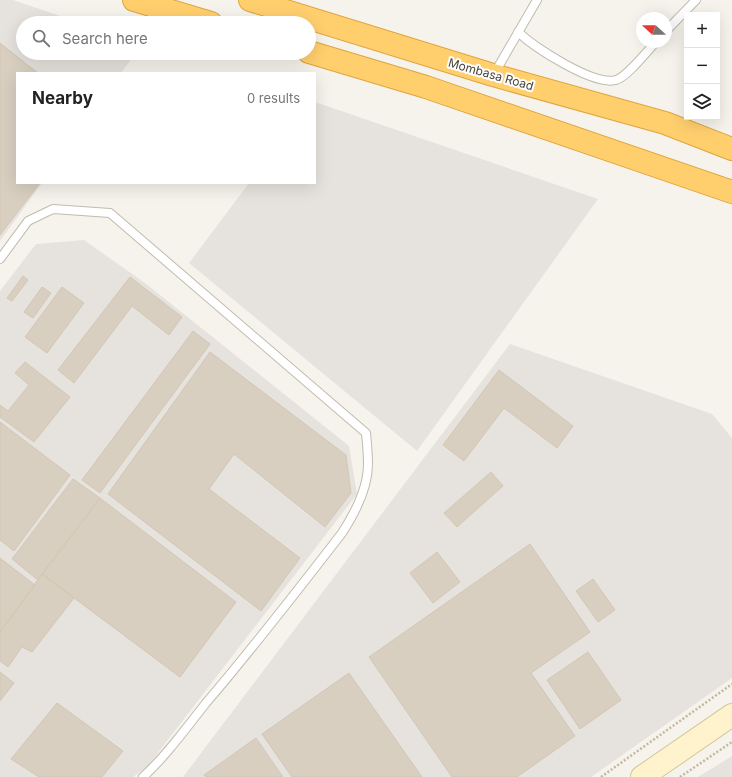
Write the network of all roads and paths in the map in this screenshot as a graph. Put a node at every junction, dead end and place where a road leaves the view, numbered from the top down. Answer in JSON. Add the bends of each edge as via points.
{"nodes":[{"id":1,"x":134,"y":0,"type":"edge"},
{"id":2,"x":250,"y":0,"type":"edge"},
{"id":3,"x":537,"y":0,"type":"edge"},
{"id":4,"x":696,"y":0,"type":"edge"},
{"id":5,"x":188,"y":16,"type":"edge"},
{"id":6,"x":302,"y":16,"type":"edge"},
{"id":7,"x":316,"y":20,"type":"edge"},
{"id":8,"x":672,"y":25,"type":"edge"},
{"id":9,"x":518,"y":32,"type":"junction"},
{"id":10,"x":650,"y":48,"type":"edge"},
{"id":11,"x":316,"y":54,"type":"edge"},
{"id":12,"x":493,"y":75,"type":"junction"},
{"id":13,"x":732,"y":149,"type":"edge"},
{"id":14,"x":732,"y":192,"type":"edge"},
{"id":15,"x":0,"y":259,"type":"edge"},
{"id":16,"x":732,"y":684,"type":"edge"},
{"id":17,"x":732,"y":715,"type":"edge"},
{"id":18,"x":732,"y":742,"type":"edge"},
{"id":19,"x":143,"y":777,"type":"edge"},
{"id":20,"x":601,"y":777,"type":"edge"},
{"id":21,"x":642,"y":777,"type":"edge"},
{"id":22,"x":680,"y":777,"type":"edge"}],
"edges":[{"from":1,"to":5,"type":"highway"},
{"from":2,"to":6,"type":"highway","name":"Mombasa Road"},
{"from":3,"to":9,"type":"lane"},
{"from":4,"to":8,"type":"lane"},
{"from":7,"to":12,"type":"highway","name":"Mombasa Road"},
{"from":9,"to":10,"type":"lane","via":[[583,74],[602,79],[615,80],[623,77]]},
{"from":9,"to":12,"type":"lane"},
{"from":11,"to":14,"type":"highway","via":[[426,87]]},
{"from":12,"to":13,"type":"highway","name":"Mombasa Road","via":[[665,123]]},
{"from":15,"to":19,"type":"lane","via":[[28,221],[53,209],[110,213],[366,433],[368,465],[364,486],[353,516],[342,533],[255,645],[174,744]]},
{"from":16,"to":20,"type":"path"},
{"from":17,"to":21,"type":"main road"},
{"from":18,"to":22,"type":"path"}]}
